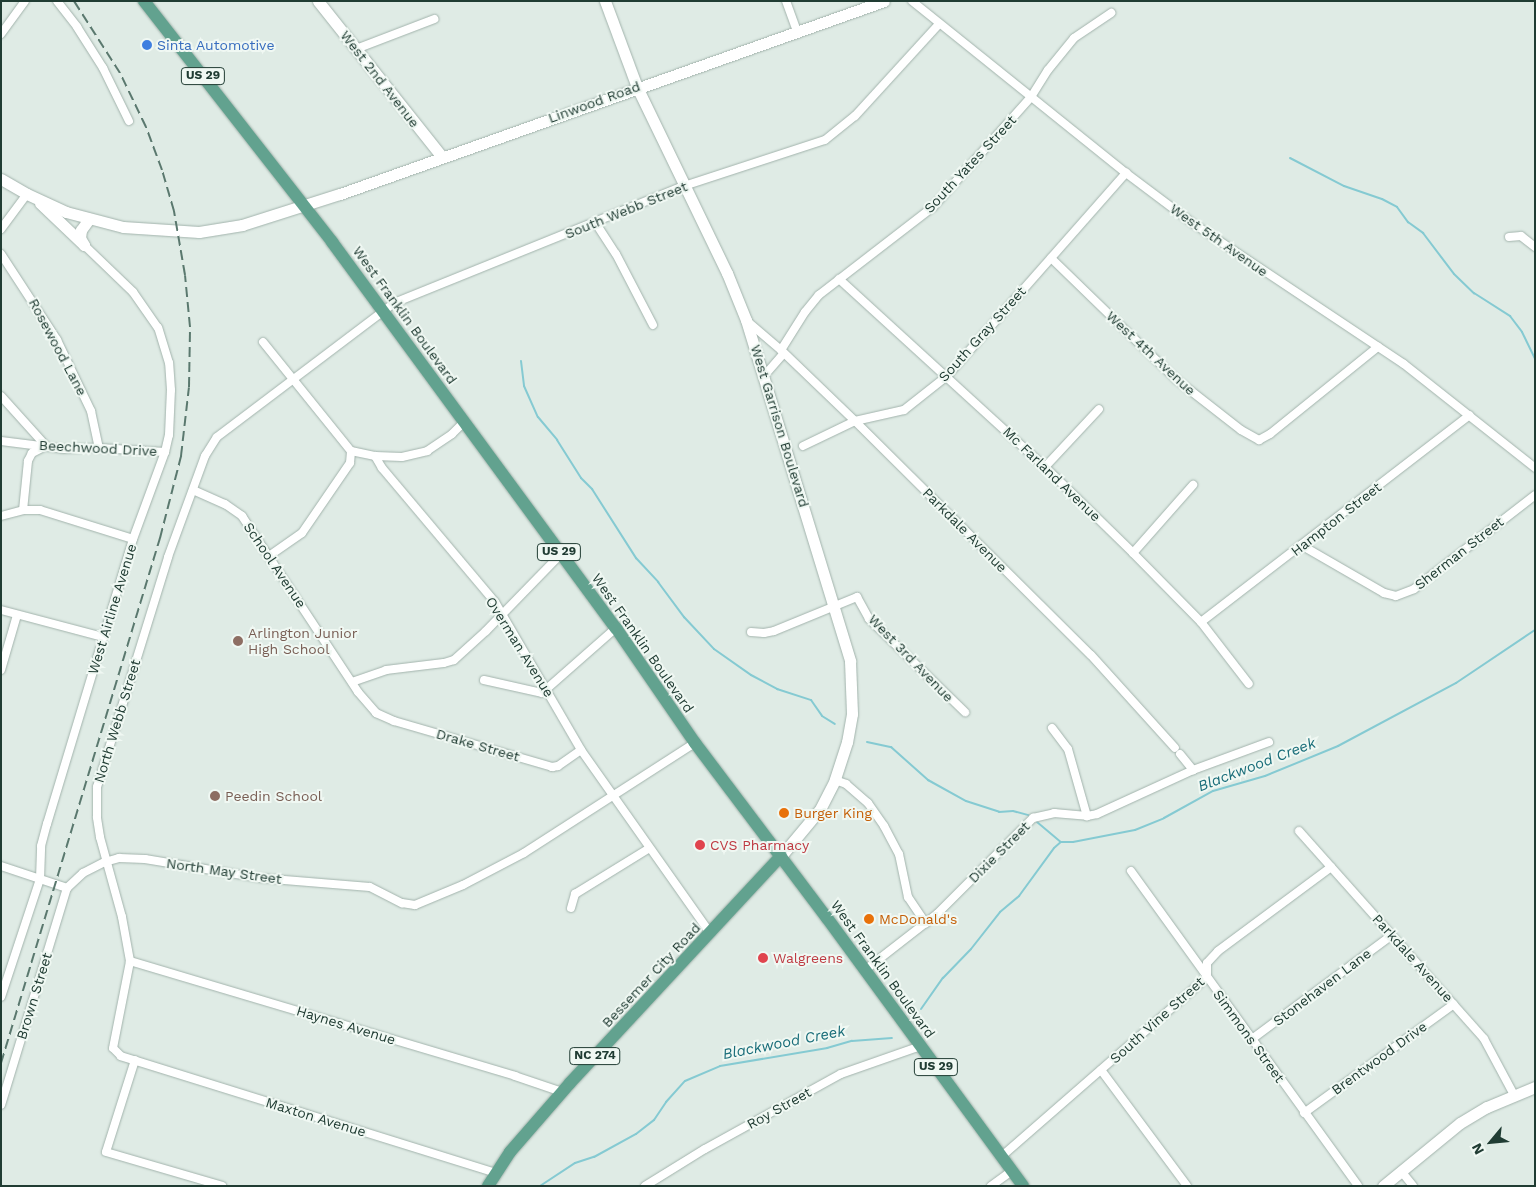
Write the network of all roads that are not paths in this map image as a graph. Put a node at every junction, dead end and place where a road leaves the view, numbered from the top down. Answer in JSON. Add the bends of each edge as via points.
{"nodes":[{"id":1,"x":25,"y":1,"type":"edge"},
{"id":2,"x":57,"y":1,"type":"edge"},
{"id":3,"x":144,"y":1,"type":"edge"},
{"id":4,"x":318,"y":1,"type":"edge"},
{"id":5,"x":605,"y":1,"type":"edge"},
{"id":6,"x":786,"y":1,"type":"edge"},
{"id":7,"x":884,"y":1,"type":"edge"},
{"id":8,"x":912,"y":1,"type":"edge"},
{"id":9,"x":1111,"y":13,"type":"dead end"},
{"id":10,"x":434,"y":19,"type":"dead end"},
{"id":11,"x":939,"y":24,"type":"junction"},
{"id":12,"x":797,"y":30,"type":"junction"},
{"id":13,"x":1,"y":34,"type":"edge"},
{"id":14,"x":356,"y":49,"type":"junction"},
{"id":15,"x":637,"y":87,"type":"junction"},
{"id":16,"x":1031,"y":97,"type":"junction"},
{"id":17,"x":129,"y":121,"type":"dead end"},
{"id":18,"x":442,"y":157,"type":"junction"},
{"id":19,"x":1126,"y":173,"type":"junction"},
{"id":20,"x":1,"y":179,"type":"edge"},
{"id":21,"x":684,"y":186,"type":"junction"},
{"id":22,"x":31,"y":196,"type":"junction"},
{"id":23,"x":304,"y":206,"type":"junction"},
{"id":24,"x":72,"y":214,"type":"junction"},
{"id":25,"x":89,"y":219,"type":"junction"},
{"id":26,"x":595,"y":222,"type":"junction"},
{"id":27,"x":1,"y":229,"type":"edge"},
{"id":28,"x":74,"y":236,"type":"junction"},
{"id":29,"x":1509,"y":237,"type":"dead end"},
{"id":30,"x":84,"y":245,"type":"junction"},
{"id":31,"x":1535,"y":247,"type":"edge"},
{"id":32,"x":1,"y":254,"type":"edge"},
{"id":33,"x":1051,"y":258,"type":"junction"},
{"id":34,"x":839,"y":279,"type":"junction"},
{"id":35,"x":383,"y":311,"type":"junction"},
{"id":36,"x":746,"y":320,"type":"junction"},
{"id":37,"x":653,"y":325,"type":"dead end"},
{"id":38,"x":263,"y":342,"type":"dead end"},
{"id":39,"x":1378,"y":347,"type":"junction"},
{"id":40,"x":783,"y":351,"type":"junction"},
{"id":41,"x":764,"y":376,"type":"junction"},
{"id":42,"x":947,"y":376,"type":"junction"},
{"id":43,"x":294,"y":378,"type":"junction"},
{"id":44,"x":1,"y":396,"type":"edge"},
{"id":45,"x":1099,"y":409,"type":"dead end"},
{"id":46,"x":1470,"y":415,"type":"junction"},
{"id":47,"x":855,"y":421,"type":"junction"},
{"id":48,"x":464,"y":422,"type":"junction"},
{"id":49,"x":1,"y":440,"type":"edge"},
{"id":50,"x":46,"y":446,"type":"junction"},
{"id":51,"x":803,"y":446,"type":"dead end"},
{"id":52,"x":99,"y":448,"type":"junction"},
{"id":53,"x":351,"y":451,"type":"junction"},
{"id":54,"x":165,"y":452,"type":"junction"},
{"id":55,"x":375,"y":456,"type":"junction"},
{"id":56,"x":1045,"y":467,"type":"junction"},
{"id":57,"x":1535,"y":468,"type":"edge"},
{"id":58,"x":1193,"y":485,"type":"dead end"},
{"id":59,"x":193,"y":490,"type":"junction"},
{"id":60,"x":1535,"y":495,"type":"edge"},
{"id":61,"x":22,"y":510,"type":"junction"},
{"id":62,"x":1,"y":516,"type":"edge"},
{"id":63,"x":134,"y":539,"type":"junction"},
{"id":64,"x":1301,"y":545,"type":"junction"},
{"id":65,"x":1133,"y":553,"type":"junction"},
{"id":66,"x":561,"y":554,"type":"junction"},
{"id":67,"x":268,"y":556,"type":"junction"},
{"id":68,"x":834,"y":605,"type":"junction"},
{"id":69,"x":1,"y":610,"type":"edge"},
{"id":70,"x":503,"y":614,"type":"junction"},
{"id":71,"x":17,"y":615,"type":"junction"},
{"id":72,"x":1201,"y":622,"type":"junction"},
{"id":73,"x":616,"y":628,"type":"junction"},
{"id":74,"x":751,"y":632,"type":"dead end"},
{"id":75,"x":103,"y":637,"type":"junction"},
{"id":76,"x":1,"y":670,"type":"edge"},
{"id":77,"x":484,"y":680,"type":"dead end"},
{"id":78,"x":352,"y":682,"type":"junction"},
{"id":79,"x":1249,"y":684,"type":"dead end"},
{"id":80,"x":547,"y":690,"type":"junction"},
{"id":81,"x":374,"y":710,"type":"joint"},
{"id":82,"x":965,"y":712,"type":"dead end"},
{"id":83,"x":1052,"y":728,"type":"dead end"},
{"id":84,"x":1269,"y":742,"type":"dead end"},
{"id":85,"x":695,"y":743,"type":"junction"},
{"id":86,"x":581,"y":750,"type":"junction"},
{"id":87,"x":1193,"y":770,"type":"junction"},
{"id":88,"x":836,"y":780,"type":"junction"},
{"id":89,"x":612,"y":797,"type":"junction"},
{"id":90,"x":1087,"y":816,"type":"junction"},
{"id":91,"x":1298,"y":831,"type":"dead end"},
{"id":92,"x":648,"y":849,"type":"junction"},
{"id":93,"x":781,"y":856,"type":"junction"},
{"id":94,"x":105,"y":862,"type":"junction"},
{"id":95,"x":1,"y":866,"type":"edge"},
{"id":96,"x":1331,"y":867,"type":"junction"},
{"id":97,"x":1130,"y":871,"type":"dead end"},
{"id":98,"x":40,"y":878,"type":"junction"},
{"id":99,"x":67,"y":888,"type":"junction"},
{"id":100,"x":571,"y":908,"type":"dead end"},
{"id":101,"x":926,"y":924,"type":"junction"},
{"id":102,"x":711,"y":934,"type":"junction"},
{"id":103,"x":1392,"y":935,"type":"junction"},
{"id":104,"x":130,"y":961,"type":"junction"},
{"id":105,"x":865,"y":970,"type":"junction"},
{"id":106,"x":1207,"y":977,"type":"junction"},
{"id":107,"x":1,"y":996,"type":"edge"},
{"id":108,"x":1454,"y":1004,"type":"junction"},
{"id":109,"x":1252,"y":1039,"type":"junction"},
{"id":110,"x":921,"y":1046,"type":"junction"},
{"id":111,"x":135,"y":1060,"type":"junction"},
{"id":112,"x":1101,"y":1070,"type":"junction"},
{"id":113,"x":1535,"y":1087,"type":"edge"},
{"id":114,"x":562,"y":1092,"type":"junction"},
{"id":115,"x":1514,"y":1095,"type":"junction"},
{"id":116,"x":1,"y":1105,"type":"edge"},
{"id":117,"x":1304,"y":1113,"type":"junction"},
{"id":118,"x":1002,"y":1156,"type":"junction"},
{"id":119,"x":1012,"y":1171,"type":"junction"},
{"id":120,"x":1401,"y":1171,"type":"junction"},
{"id":121,"x":496,"y":1173,"type":"junction"},
{"id":122,"x":1183,"y":1184,"type":"edge"},
{"id":123,"x":222,"y":1186,"type":"edge"},
{"id":124,"x":488,"y":1186,"type":"edge"},
{"id":125,"x":645,"y":1186,"type":"edge"},
{"id":126,"x":991,"y":1186,"type":"edge"},
{"id":127,"x":1023,"y":1186,"type":"edge"},
{"id":128,"x":1358,"y":1186,"type":"edge"},
{"id":129,"x":1383,"y":1186,"type":"edge"},
{"id":130,"x":1413,"y":1186,"type":"edge"}],
"edges":[{"from":1,"to":13,"type":"street"},
{"from":2,"to":17,"type":"street","via":[[102,68]]},
{"from":3,"to":23,"type":"main road","name":"West Franklin Boulevard","number":"US 29"},
{"from":4,"to":14,"type":"main road","name":"West 2nd Avenue"},
{"from":5,"to":15,"type":"main road","name":"West Garrison Boulevard"},
{"from":6,"to":12,"type":"street"},
{"from":7,"to":12,"type":"main road","name":"Linwood Road"},
{"from":8,"to":11,"type":"street","name":"West 5th Avenue"},
{"from":9,"to":16,"type":"street","name":"South Yates Street","via":[[1074,38]]},
{"from":10,"to":14,"type":"street"},
{"from":11,"to":16,"type":"street","name":"West 5th Avenue"},
{"from":11,"to":21,"type":"street","name":"South Webb Street","via":[[855,116],[831,136]]},
{"from":12,"to":15,"type":"main road","name":"Linwood Road"},
{"from":14,"to":18,"type":"main road","name":"West 2nd Avenue"},
{"from":15,"to":18,"type":"main road","name":"Linwood Road"},
{"from":15,"to":21,"type":"main road","name":"West Garrison Boulevard"},
{"from":16,"to":19,"type":"street","name":"West 5th Avenue"},
{"from":16,"to":34,"type":"street","name":"South Yates Street","via":[[932,208]]},
{"from":18,"to":23,"type":"main road","name":"Linwood Road"},
{"from":19,"to":33,"type":"street","name":"South Gray Street"},
{"from":19,"to":39,"type":"street","name":"West 5th Avenue","via":[[1194,224]]},
{"from":20,"to":22,"type":"main road"},
{"from":21,"to":26,"type":"street","name":"South Webb Street"},
{"from":21,"to":36,"type":"main road","name":"West Garrison Boulevard"},
{"from":22,"to":24,"type":"main road","name":"Linwood Road"},
{"from":22,"to":27,"type":"street"},
{"from":22,"to":28,"type":"main road"},
{"from":23,"to":25,"type":"main road","name":"Linwood Road","via":[[260,220],[199,232],[123,227]]},
{"from":23,"to":35,"type":"main road","name":"West Franklin Boulevard","number":"US 29"},
{"from":24,"to":25,"type":"main road","name":"Linwood Road"},
{"from":24,"to":28,"type":"main road","via":[[70,228]]},
{"from":25,"to":30,"type":"main road","via":[[81,230],[80,238]]},
{"from":26,"to":35,"type":"street","name":"South Webb Street"},
{"from":26,"to":37,"type":"street","via":[[616,254]]},
{"from":28,"to":30,"type":"main road"},
{"from":29,"to":31,"type":"street","via":[[1522,236]]},
{"from":30,"to":54,"type":"street","name":"West Airline Avenue","via":[[133,292],[158,328],[169,363],[171,390]]},
{"from":32,"to":52,"type":"street","name":"Rosewood Lane","via":[[57,340],[91,411]]},
{"from":33,"to":39,"type":"street","name":"West 4th Avenue","via":[[1178,380],[1241,430],[1259,440]]},
{"from":33,"to":42,"type":"street","name":"South Gray Street"},
{"from":34,"to":40,"type":"street","name":"South Yates Street","via":[[813,302]]},
{"from":34,"to":42,"type":"street","name":"Mc Farland Avenue"},
{"from":35,"to":43,"type":"street","name":"South Webb Street"},
{"from":35,"to":48,"type":"main road","name":"West Franklin Boulevard","number":"US 29"},
{"from":36,"to":40,"type":"street","name":"Parkdale Avenue"},
{"from":36,"to":41,"type":"main road","name":"West Garrison Boulevard"},
{"from":38,"to":43,"type":"street"},
{"from":39,"to":46,"type":"street","name":"West 5th Avenue"},
{"from":40,"to":41,"type":"street","name":"South Yates Street"},
{"from":40,"to":47,"type":"street","name":"Parkdale Avenue"},
{"from":41,"to":68,"type":"main road","name":"West Garrison Boulevard"},
{"from":42,"to":47,"type":"street","name":"South Gray Street","via":[[904,410]]},
{"from":42,"to":56,"type":"street","name":"Mc Farland Avenue"},
{"from":43,"to":53,"type":"street"},
{"from":43,"to":59,"type":"street","name":"North Webb Street","via":[[216,437],[205,456]]},
{"from":44,"to":50,"type":"street"},
{"from":45,"to":56,"type":"street"},
{"from":46,"to":57,"type":"street","name":"West 5th Avenue"},
{"from":46,"to":64,"type":"street","name":"Hampton Street"},
{"from":47,"to":51,"type":"street","name":"South Gray Street"},
{"from":47,"to":87,"type":"street","name":"Parkdale Avenue","via":[[1091,655]]},
{"from":48,"to":55,"type":"street","via":[[427,451],[402,457]]},
{"from":48,"to":66,"type":"main road","name":"West Franklin Boulevard","number":"US 29"},
{"from":49,"to":50,"type":"street","name":"Beechwood Drive"},
{"from":50,"to":52,"type":"street","name":"Beechwood Drive","via":[[83,450]]},
{"from":50,"to":61,"type":"street","via":[[32,453],[28,461]]},
{"from":52,"to":54,"type":"street","name":"Beechwood Drive"},
{"from":53,"to":55,"type":"street"},
{"from":53,"to":67,"type":"street","via":[[350,463],[302,533]]},
{"from":54,"to":63,"type":"street","name":"West Airline Avenue"},
{"from":55,"to":70,"type":"street","name":"Overman Avenue"},
{"from":56,"to":65,"type":"street","name":"Mc Farland Avenue"},
{"from":58,"to":65,"type":"street"},
{"from":59,"to":67,"type":"street","name":"School Avenue","via":[[225,504],[242,516]]},
{"from":59,"to":94,"type":"street","name":"North Webb Street","via":[[168,557],[97,787],[97,817]]},
{"from":60,"to":64,"type":"street","name":"Sherman Street","via":[[1414,589],[1396,596],[1384,593]]},
{"from":61,"to":62,"type":"street"},
{"from":61,"to":63,"type":"street","via":[[40,510]]},
{"from":63,"to":75,"type":"street","name":"West Airline Avenue"},
{"from":64,"to":72,"type":"street","name":"Hampton Street"},
{"from":65,"to":72,"type":"street","name":"Mc Farland Avenue"},
{"from":66,"to":70,"type":"street"},
{"from":66,"to":73,"type":"main road","name":"West Franklin Boulevard","number":"US 29"},
{"from":67,"to":78,"type":"street","name":"School Avenue"},
{"from":68,"to":74,"type":"street","via":[[774,631]]},
{"from":68,"to":82,"type":"street","name":"West 3rd Avenue","via":[[853,597],[860,598],[869,619]]},
{"from":68,"to":88,"type":"main road","name":"West Garrison Boulevard","via":[[850,661],[852,689],[852,714]]},
{"from":69,"to":71,"type":"street"},
{"from":70,"to":78,"type":"street","via":[[454,660],[444,664],[386,670]]},
{"from":70,"to":80,"type":"street","name":"Overman Avenue"},
{"from":71,"to":75,"type":"street"},
{"from":71,"to":76,"type":"street"},
{"from":72,"to":79,"type":"street","name":"Mc Farland Avenue"},
{"from":73,"to":80,"type":"street"},
{"from":73,"to":85,"type":"main road","name":"West Franklin Boulevard","number":"US 29"},
{"from":75,"to":98,"type":"street","name":"West Airline Avenue","via":[[41,846]]},
{"from":77,"to":80,"type":"street","via":[[542,694]]},
{"from":78,"to":81,"type":"street","name":"School Avenue"},
{"from":80,"to":86,"type":"street","name":"Overman Avenue"},
{"from":81,"to":86,"type":"street","name":"Drake Street","via":[[394,721],[552,767]]},
{"from":83,"to":90,"type":"street","via":[[1068,749]]},
{"from":84,"to":87,"type":"street","name":"Dixie Street"},
{"from":85,"to":89,"type":"street"},
{"from":85,"to":93,"type":"main road","name":"West Franklin Boulevard","number":"US 29"},
{"from":86,"to":89,"type":"street","name":"Overman Avenue"},
{"from":87,"to":90,"type":"street","name":"Dixie Street"},
{"from":88,"to":93,"type":"main road","name":"West Garrison Boulevard","via":[[821,808]]},
{"from":88,"to":101,"type":"street","via":[[846,784],[868,803],[884,826],[899,854],[908,897]]},
{"from":89,"to":92,"type":"street","name":"Overman Avenue"},
{"from":89,"to":94,"type":"street","name":"North May Street","via":[[524,853],[464,885],[415,905],[402,903],[370,887],[260,878],[145,859],[119,858]]},
{"from":90,"to":101,"type":"street","name":"Dixie Street","via":[[1054,813],[1033,818]]},
{"from":91,"to":96,"type":"street","name":"Parkdale Avenue"},
{"from":92,"to":100,"type":"street","via":[[575,894]]},
{"from":92,"to":102,"type":"street","name":"Overman Avenue"},
{"from":93,"to":102,"type":"main road","name":"Bessemer City Road","number":"NC 274"},
{"from":93,"to":105,"type":"main road","name":"West Franklin Boulevard","number":"US 29"},
{"from":94,"to":99,"type":"street","name":"North May Street","via":[[83,873]]},
{"from":94,"to":104,"type":"street","name":"North Webb Street","via":[[122,917]]},
{"from":95,"to":98,"type":"street"},
{"from":96,"to":103,"type":"street","name":"Parkdale Avenue"},
{"from":96,"to":106,"type":"street","name":"South Vine Street","via":[[1218,951],[1207,963]]},
{"from":97,"to":106,"type":"street","name":"Simmons Street"},
{"from":98,"to":99,"type":"street"},
{"from":98,"to":107,"type":"street","name":"West Airline Avenue"},
{"from":99,"to":116,"type":"street","name":"Brown Street"},
{"from":101,"to":105,"type":"street","name":"Dixie Street"},
{"from":102,"to":114,"type":"main road","name":"Bessemer City Road","number":"NC 274"},
{"from":103,"to":108,"type":"street","name":"Parkdale Avenue"},
{"from":103,"to":109,"type":"street","name":"Stonehaven Lane"},
{"from":104,"to":111,"type":"street","name":"North Webb Street","via":[[114,1048],[120,1056]]},
{"from":104,"to":114,"type":"street","name":"Haynes Avenue"},
{"from":105,"to":110,"type":"main road","name":"West Franklin Boulevard","number":"US 29"},
{"from":106,"to":109,"type":"street","name":"Simmons Street"},
{"from":106,"to":112,"type":"street","name":"South Vine Street"},
{"from":108,"to":115,"type":"street","name":"Parkdale Avenue","via":[[1494,1053]]},
{"from":108,"to":117,"type":"street","name":"Brentwood Drive"},
{"from":109,"to":117,"type":"street","name":"Simmons Street"},
{"from":110,"to":118,"type":"main road","name":"West Franklin Boulevard","number":"US 29"},
{"from":110,"to":125,"type":"street","name":"Roy Street","via":[[841,1074]]},
{"from":111,"to":121,"type":"street","name":"Maxton Avenue"},
{"from":111,"to":123,"type":"street","via":[[106,1152]]},
{"from":112,"to":118,"type":"street","name":"South Vine Street"},
{"from":112,"to":122,"type":"street"},
{"from":113,"to":115,"type":"main road"},
{"from":114,"to":121,"type":"main road","name":"Bessemer City Road","number":"NC 274"},
{"from":115,"to":120,"type":"main road","via":[[1460,1123]]},
{"from":117,"to":128,"type":"street","name":"Simmons Street"},
{"from":118,"to":119,"type":"main road","name":"West Franklin Boulevard","number":"US 29"},
{"from":119,"to":126,"type":"street"},
{"from":119,"to":127,"type":"main road","name":"West Franklin Boulevard","number":"US 29"},
{"from":120,"to":129,"type":"main road"},
{"from":120,"to":130,"type":"street"},
{"from":121,"to":124,"type":"main road","name":"Bessemer City Road","number":"NC 274"}]}
